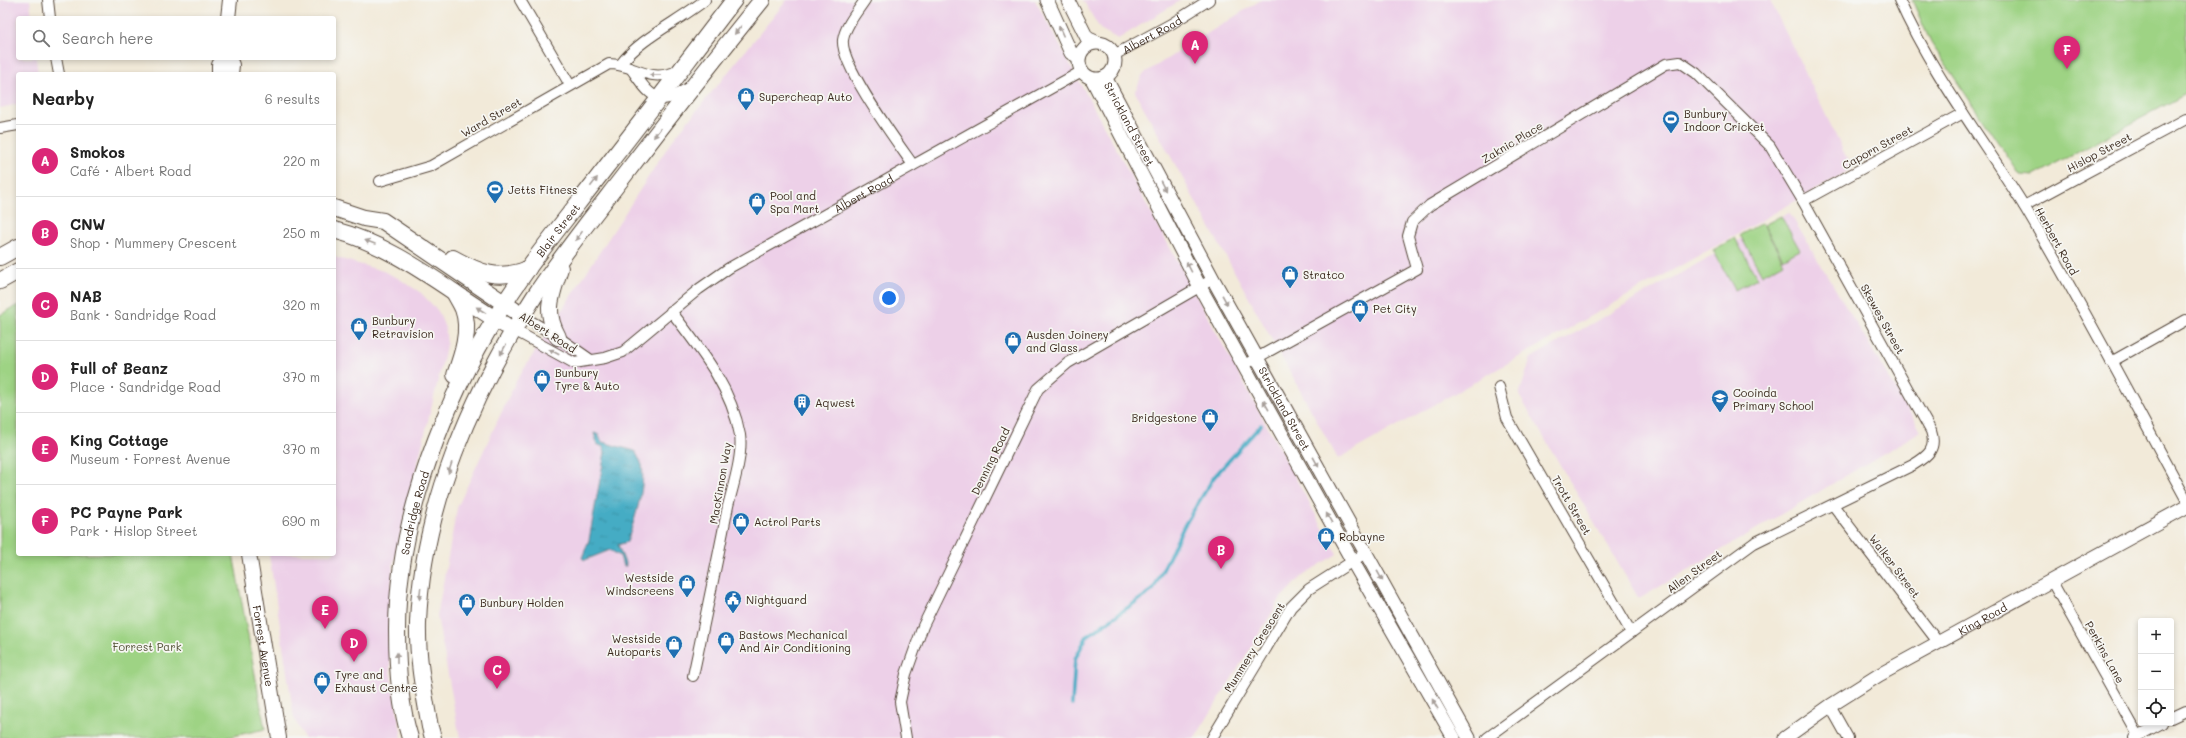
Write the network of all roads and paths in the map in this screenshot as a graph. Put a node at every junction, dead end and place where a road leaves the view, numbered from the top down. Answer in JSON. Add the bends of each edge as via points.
{"nodes":[{"id":1,"x":48,"y":0,"type":"edge"},
{"id":2,"x":230,"y":0,"type":"edge"},
{"id":3,"x":520,"y":0,"type":"edge"},
{"id":4,"x":705,"y":0,"type":"edge"},
{"id":5,"x":734,"y":0,"type":"edge"},
{"id":6,"x":762,"y":0,"type":"edge"},
{"id":7,"x":865,"y":0,"type":"edge"},
{"id":8,"x":1047,"y":0,"type":"edge"},
{"id":9,"x":1068,"y":0,"type":"edge"},
{"id":10,"x":1209,"y":0,"type":"edge"},
{"id":11,"x":1899,"y":0,"type":"edge"},
{"id":12,"x":50,"y":16,"type":"edge"},
{"id":13,"x":228,"y":16,"type":"edge"},
{"id":14,"x":1096,"y":42,"type":"junction"},
{"id":15,"x":1114,"y":55,"type":"junction"},
{"id":16,"x":1079,"y":57,"type":"junction"},
{"id":17,"x":56,"y":60,"type":"edge"},
{"id":18,"x":221,"y":60,"type":"edge"},
{"id":19,"x":230,"y":60,"type":"edge"},
{"id":20,"x":621,"y":64,"type":"junction"},
{"id":21,"x":631,"y":68,"type":"junction"},
{"id":22,"x":680,"y":70,"type":"junction"},
{"id":23,"x":59,"y":72,"type":"edge"},
{"id":24,"x":219,"y":72,"type":"edge"},
{"id":25,"x":231,"y":72,"type":"edge"},
{"id":26,"x":1093,"y":76,"type":"junction"},
{"id":27,"x":570,"y":85,"type":"junction"},
{"id":28,"x":694,"y":85,"type":"junction"},
{"id":29,"x":659,"y":98,"type":"junction"},
{"id":30,"x":1963,"y":113,"type":"junction"},
{"id":31,"x":2186,"y":119,"type":"edge"},
{"id":32,"x":16,"y":125,"type":"edge"},
{"id":33,"x":0,"y":128,"type":"edge"},
{"id":34,"x":913,"y":165,"type":"junction"},
{"id":35,"x":380,"y":181,"type":"dead end"},
{"id":36,"x":1803,"y":201,"type":"junction"},
{"id":37,"x":2024,"y":206,"type":"junction"},
{"id":38,"x":336,"y":209,"type":"edge"},
{"id":39,"x":383,"y":221,"type":"junction"},
{"id":40,"x":336,"y":231,"type":"edge"},
{"id":41,"x":16,"y":248,"type":"edge"},
{"id":42,"x":564,"y":256,"type":"junction"},
{"id":43,"x":0,"y":257,"type":"edge"},
{"id":44,"x":528,"y":269,"type":"junction"},
{"id":45,"x":16,"y":272,"type":"edge"},
{"id":46,"x":1213,"y":279,"type":"junction"},
{"id":47,"x":0,"y":281,"type":"edge"},
{"id":48,"x":1200,"y":287,"type":"junction"},
{"id":49,"x":453,"y":292,"type":"junction"},
{"id":50,"x":505,"y":304,"type":"junction"},
{"id":51,"x":672,"y":311,"type":"junction"},
{"id":52,"x":522,"y":316,"type":"junction"},
{"id":53,"x":496,"y":319,"type":"junction"},
{"id":54,"x":2186,"y":320,"type":"edge"},
{"id":55,"x":514,"y":330,"type":"junction"},
{"id":56,"x":558,"y":337,"type":"junction"},
{"id":57,"x":1257,"y":357,"type":"junction"},
{"id":58,"x":591,"y":360,"type":"junction"},
{"id":59,"x":2111,"y":362,"type":"junction"},
{"id":60,"x":1244,"y":365,"type":"junction"},
{"id":61,"x":1499,"y":387,"type":"dead end"},
{"id":62,"x":1932,"y":452,"type":"joint"},
{"id":63,"x":422,"y":477,"type":"junction"},
{"id":64,"x":2186,"y":499,"type":"edge"},
{"id":65,"x":1833,"y":505,"type":"junction"},
{"id":66,"x":2186,"y":507,"type":"edge"},
{"id":67,"x":1367,"y":552,"type":"junction"},
{"id":68,"x":249,"y":556,"type":"edge"},
{"id":69,"x":1352,"y":562,"type":"junction"},
{"id":70,"x":2051,"y":580,"type":"junction"},
{"id":71,"x":1632,"y":632,"type":"junction"},
{"id":72,"x":1938,"y":642,"type":"junction"},
{"id":73,"x":693,"y":676,"type":"dead end"},
{"id":74,"x":1830,"y":706,"type":"junction"},
{"id":75,"x":2186,"y":711,"type":"edge"},
{"id":76,"x":2174,"y":717,"type":"edge"},
{"id":77,"x":2156,"y":726,"type":"edge"},
{"id":78,"x":2136,"y":736,"type":"edge"},
{"id":79,"x":279,"y":738,"type":"edge"},
{"id":80,"x":410,"y":738,"type":"edge"},
{"id":81,"x":433,"y":738,"type":"edge"},
{"id":82,"x":906,"y":738,"type":"edge"},
{"id":83,"x":1212,"y":738,"type":"edge"},
{"id":84,"x":1454,"y":738,"type":"edge"},
{"id":85,"x":1469,"y":738,"type":"edge"},
{"id":86,"x":1487,"y":738,"type":"edge"},
{"id":87,"x":1785,"y":738,"type":"edge"},
{"id":88,"x":1848,"y":738,"type":"edge"}],
"edges":[{"from":1,"to":12,"type":"street"},
{"from":2,"to":13,"type":"main road"},
{"from":3,"to":27,"type":"street"},
{"from":4,"to":20,"type":"street","via":[[687,15],[630,52]]},
{"from":5,"to":22,"type":"main road","name":"Blair Street"},
{"from":6,"to":28,"type":"main road","name":"Blair Street","one_way":true},
{"from":7,"to":34,"type":"street","via":[[845,33],[845,56],[876,112]]},
{"from":16,"to":8,"type":"street","one_way":true,"via":[[1071,53]]},
{"from":9,"to":14,"type":"street","via":[[1088,38]]},
{"from":10,"to":15,"type":"street","name":"Albert Road"},
{"from":11,"to":30,"type":"street","name":"Herbert Road","via":[[1910,25]]},
{"from":14,"to":15,"type":"street","via":[[1109,47]]},
{"from":14,"to":16,"type":"street","via":[[1087,45]]},
{"from":15,"to":26,"type":"street","via":[[1114,68]]},
{"from":16,"to":26,"type":"street"},
{"from":17,"to":23,"type":"street"},
{"from":18,"to":24,"type":"main road"},
{"from":19,"to":25,"type":"main road"},
{"from":20,"to":21,"type":"street"},
{"from":20,"to":27,"type":"street","name":"Ward Street","via":[[609,64]]},
{"from":22,"to":21,"type":"street","one_way":true,"via":[[670,75],[645,75]]},
{"from":21,"to":29,"type":"street","via":[[646,89]]},
{"from":22,"to":29,"type":"main road","name":"Blair Street"},
{"from":26,"to":34,"type":"street","name":"Albert Road"},
{"from":26,"to":46,"type":"street","name":"Strickland Street","one_way":true},
{"from":48,"to":26,"type":"street","name":"Strickland Street","one_way":true},
{"from":27,"to":35,"type":"street","name":"Ward Street","via":[[432,166]]},
{"from":28,"to":29,"type":"street","via":[[668,98]]},
{"from":28,"to":42,"type":"main road","name":"Blair Street","one_way":true},
{"from":44,"to":29,"type":"main road","name":"Blair Street","one_way":true},
{"from":30,"to":36,"type":"street","name":"Caporn Street"},
{"from":30,"to":37,"type":"street","name":"Herbert Road"},
{"from":31,"to":37,"type":"street","name":"Hislop Street"},
{"from":32,"to":33,"type":"street"},
{"from":34,"to":51,"type":"street","name":"Albert Road","via":[[729,268]]},
{"from":36,"to":57,"type":"street","name":"Zaknic Place","via":[[1770,146],[1754,130],[1696,73],[1680,62],[1666,64],[1430,205],[1412,222],[1408,236],[1417,269]]},
{"from":36,"to":62,"type":"street","name":"Skewes Street","via":[[1931,431]]},
{"from":37,"to":59,"type":"street","name":"Herbert Road"},
{"from":38,"to":39,"type":"main road"},
{"from":39,"to":44,"type":"main road","via":[[476,270],[512,276]]},
{"from":39,"to":50,"type":"main road"},
{"from":49,"to":40,"type":"main road","one_way":true,"via":[[420,269],[377,245]]},
{"from":41,"to":43,"type":"main road"},
{"from":42,"to":52,"type":"main road","name":"Blair Street"},
{"from":42,"to":56,"type":"main road","via":[[549,305],[551,322]]},
{"from":44,"to":50,"type":"main road","name":"Blair Street"},
{"from":45,"to":47,"type":"main road"},
{"from":46,"to":48,"type":"street","name":"Denning Road"},
{"from":46,"to":57,"type":"street","name":"Strickland Street","one_way":true},
{"from":48,"to":60,"type":"street","name":"Strickland Street"},
{"from":48,"to":82,"type":"street","name":"Denning Road","via":[[1068,363],[1038,389],[923,626],[906,674],[900,702]]},
{"from":53,"to":49,"type":"main road","one_way":true},
{"from":49,"to":63,"type":"main road","via":[[464,310],[463,354],[438,414]]},
{"from":50,"to":52,"type":"main road","name":"Albert Road"},
{"from":50,"to":53,"type":"main road","name":"Sandridge Road"},
{"from":51,"to":58,"type":"street","name":"Albert Road","via":[[623,352]]},
{"from":51,"to":73,"type":"street","name":"MacKinnon Way","via":[[707,357],[722,384],[732,406],[740,437],[734,484]]},
{"from":52,"to":55,"type":"main road","name":"Sandridge Road"},
{"from":52,"to":56,"type":"street","name":"Albert Road"},
{"from":53,"to":55,"type":"main road"},
{"from":53,"to":63,"type":"main road","name":"Sandridge Road","via":[[462,380]]},
{"from":54,"to":59,"type":"street"},
{"from":58,"to":55,"type":"street","name":"Albert Road","one_way":true,"via":[[574,362]]},
{"from":55,"to":81,"type":"main road","name":"Sandridge Road","one_way":true,"via":[[468,419],[442,489],[428,543],[419,602],[418,644]]},
{"from":56,"to":58,"type":"street","name":"Albert Road"},
{"from":57,"to":60,"type":"street","name":"Zaknic Place"},
{"from":57,"to":67,"type":"street","name":"Strickland Street","one_way":true},
{"from":59,"to":64,"type":"street","name":"Herbert Road"},
{"from":69,"to":60,"type":"street","name":"Strickland Street","one_way":true},
{"from":61,"to":71,"type":"street","name":"Trott Street","via":[[1507,418]]},
{"from":62,"to":65,"type":"street","name":"Allen Street","via":[[1913,465]]},
{"from":80,"to":63,"type":"main road","name":"Sandridge Road","one_way":true,"via":[[397,670],[398,588],[407,534]]},
{"from":65,"to":71,"type":"street","name":"Allen Street","via":[[1754,543]]},
{"from":65,"to":72,"type":"street","name":"Walker Street"},
{"from":66,"to":70,"type":"street","name":"King Road"},
{"from":67,"to":69,"type":"street","name":"Mummery Crescent"},
{"from":67,"to":85,"type":"street","name":"Strickland Street","one_way":true},
{"from":68,"to":79,"type":"main road","name":"Forrest Avenue"},
{"from":69,"to":83,"type":"street","name":"Mummery Crescent","via":[[1309,589],[1291,608]]},
{"from":84,"to":69,"type":"street","name":"Strickland Street","one_way":true},
{"from":70,"to":72,"type":"street","name":"King Road"},
{"from":70,"to":78,"type":"street","name":"Perkins Lane"},
{"from":71,"to":86,"type":"street","name":"Allen Street"},
{"from":72,"to":74,"type":"street","name":"King Road"},
{"from":74,"to":87,"type":"street","name":"King Road"},
{"from":74,"to":88,"type":"street"},
{"from":75,"to":76,"type":"street"},
{"from":77,"to":78,"type":"street"}]}
